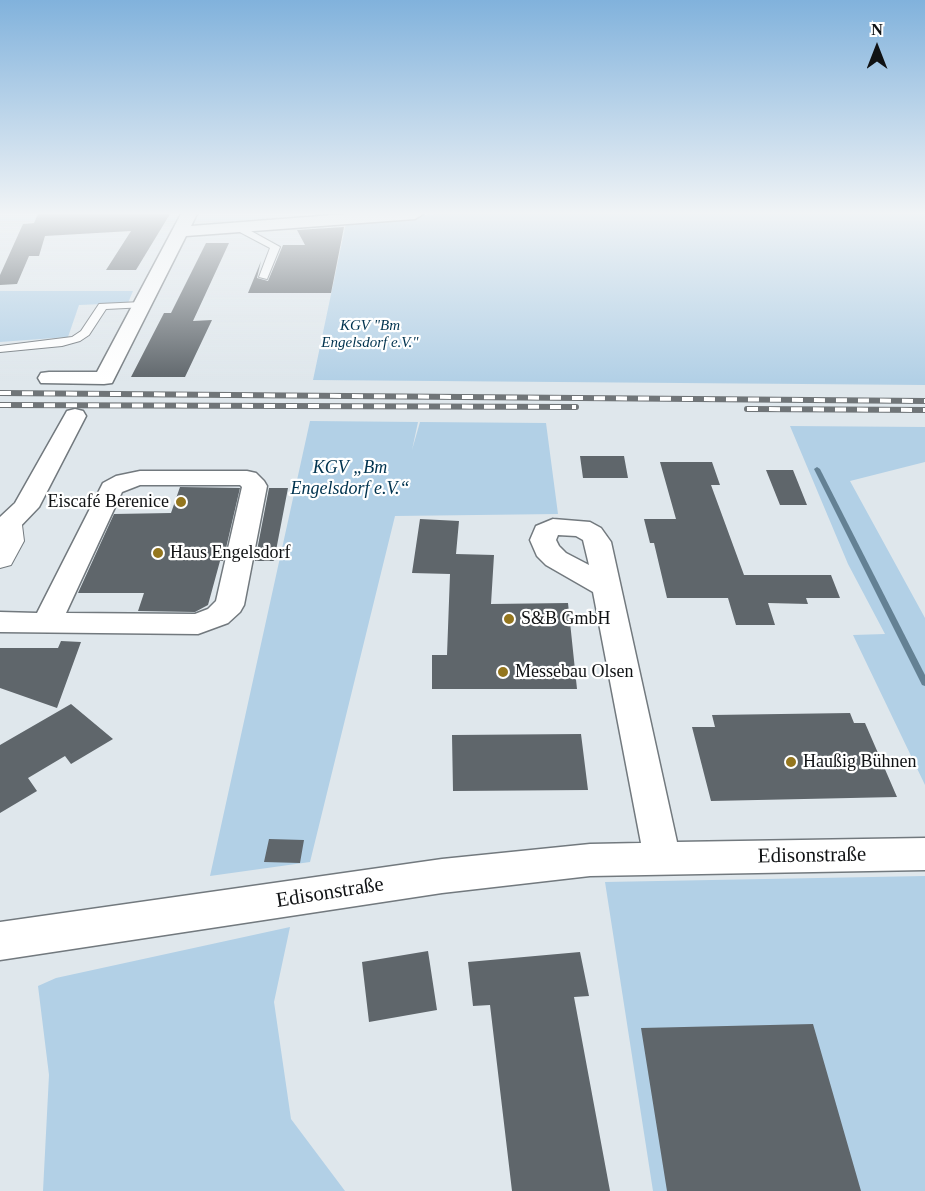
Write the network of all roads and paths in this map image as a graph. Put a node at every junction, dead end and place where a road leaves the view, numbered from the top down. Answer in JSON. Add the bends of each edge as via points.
{"nodes":[{"id":1,"x":160,"y":270,"type":"edge"},
{"id":2,"x":267,"y":270,"type":"edge"},
{"id":3,"x":264,"y":277,"type":"dead end"},
{"id":4,"x":142,"y":305,"type":"junction"},
{"id":5,"x":0,"y":349,"type":"edge"},
{"id":6,"x":49,"y":378,"type":"dead end"},
{"id":7,"x":75,"y":416,"type":"dead end"},
{"id":8,"x":2,"y":523,"type":"edge"},
{"id":9,"x":0,"y":558,"type":"edge"},
{"id":10,"x":607,"y":587,"type":"dead end"},
{"id":11,"x":0,"y":622,"type":"edge"},
{"id":12,"x":47,"y":623,"type":"junction"},
{"id":13,"x":925,"y":854,"type":"edge"},
{"id":14,"x":662,"y":858,"type":"junction"},
{"id":15,"x":0,"y":940,"type":"edge"}],
"edges":[{"from":1,"to":4,"type":"street"},
{"from":2,"to":3,"type":"lane"},
{"from":4,"to":5,"type":"lane","via":[[103,306],[85,333],[76,339]]},
{"from":4,"to":6,"type":"street","via":[[104,378]]},
{"from":7,"to":8,"type":"street","via":[[26,507]]},
{"from":8,"to":9,"type":"street","via":[[9,541]]},
{"from":10,"to":14,"type":"street"},
{"from":11,"to":12,"type":"street"},
{"from":12,"to":12,"type":"street","via":[[112,488],[140,478],[247,478],[255,486],[230,605],[218,616],[198,624]]},
{"from":13,"to":14,"type":"street","name":"Edisonstraße"},
{"from":14,"to":15,"type":"street","name":"Edisonstraße","via":[[590,860],[442,876]]}]}
